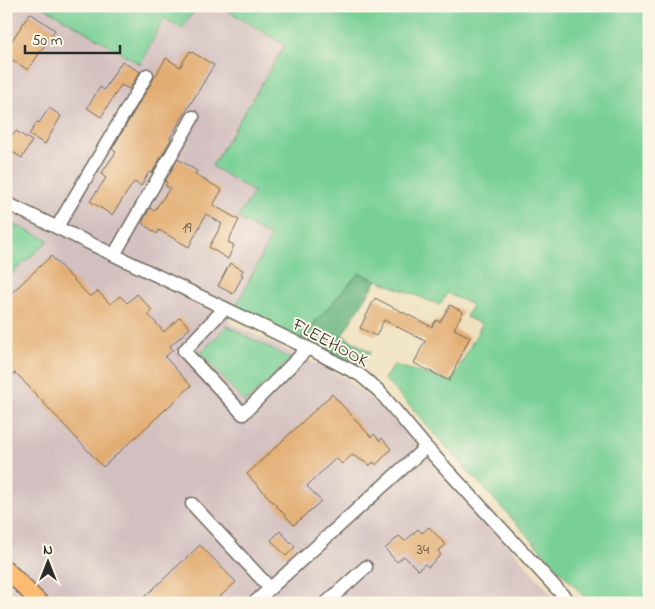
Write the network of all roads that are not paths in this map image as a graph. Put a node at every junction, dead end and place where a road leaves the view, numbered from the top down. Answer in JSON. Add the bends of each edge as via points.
{"nodes":[{"id":1,"x":147,"y":75,"type":"dead end"},
{"id":2,"x":193,"y":117,"type":"dead end"},
{"id":3,"x":6,"y":203,"type":"edge"},
{"id":4,"x":57,"y":227,"type":"junction"},
{"id":5,"x":114,"y":255,"type":"junction"},
{"id":6,"x":225,"y":308,"type":"junction"},
{"id":7,"x":308,"y":348,"type":"junction"},
{"id":8,"x":426,"y":447,"type":"junction"},
{"id":9,"x":192,"y":504,"type":"dead end"},
{"id":10,"x":366,"y":567,"type":"dead end"},
{"id":11,"x":6,"y":569,"type":"edge"},
{"id":12,"x":268,"y":590,"type":"junction"},
{"id":13,"x":40,"y":603,"type":"edge"},
{"id":14,"x":254,"y":603,"type":"edge"},
{"id":15,"x":274,"y":603,"type":"edge"},
{"id":16,"x":326,"y":603,"type":"edge"},
{"id":17,"x":570,"y":603,"type":"edge"}],
"edges":[{"from":1,"to":4,"type":"street"},
{"from":2,"to":5,"type":"street"},
{"from":3,"to":4,"type":"street","name":"FLEEHOOK"},
{"from":4,"to":5,"type":"street","name":"FLEEHOOK"},
{"from":5,"to":6,"type":"street","name":"FLEEHOOK"},
{"from":6,"to":7,"type":"street","name":"FLEEHOOK"},
{"from":6,"to":7,"type":"street","via":[[184,351],[243,414]]},
{"from":7,"to":8,"type":"street","name":"FLEEHOOK","via":[[360,375],[379,391]]},
{"from":8,"to":12,"type":"street"},
{"from":8,"to":17,"type":"street","name":"FLEEHOOK"},
{"from":9,"to":12,"type":"street"},
{"from":10,"to":16,"type":"street"},
{"from":11,"to":13,"type":"main road"},
{"from":12,"to":14,"type":"street"},
{"from":12,"to":15,"type":"street"}]}
